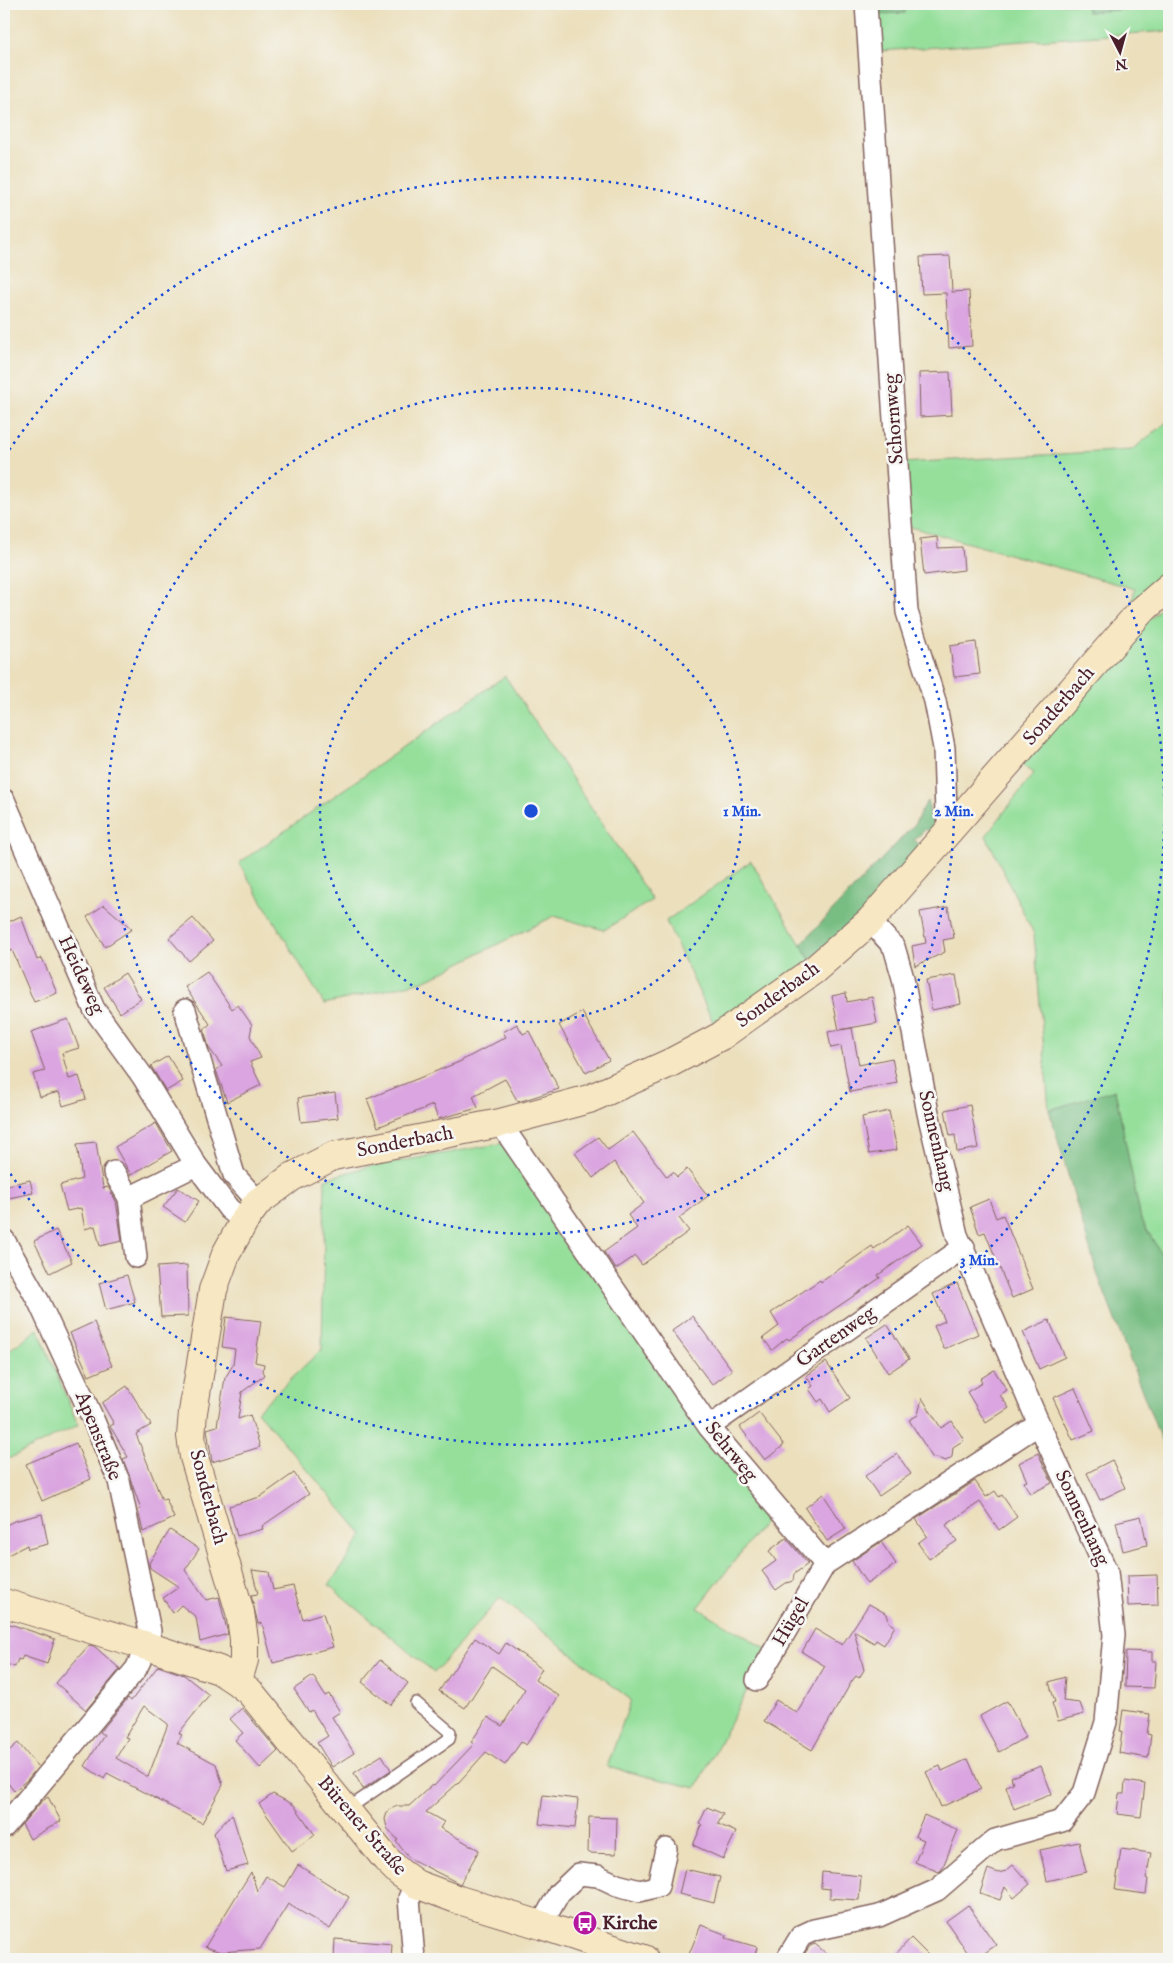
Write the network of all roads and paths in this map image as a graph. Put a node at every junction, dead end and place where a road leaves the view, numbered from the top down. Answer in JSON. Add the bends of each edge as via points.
{"nodes":[{"id":1,"x":866,"y":4,"type":"edge"},
{"id":2,"x":1169,"y":587,"type":"edge"},
{"id":3,"x":4,"y":800,"type":"edge"},
{"id":4,"x":957,"y":824,"type":"junction"},
{"id":5,"x":870,"y":921,"type":"junction"},
{"id":6,"x":185,"y":1010,"type":"dead end"},
{"id":7,"x":500,"y":1123,"type":"junction"},
{"id":8,"x":196,"y":1164,"type":"junction"},
{"id":9,"x":114,"y":1172,"type":"dead end"},
{"id":10,"x":129,"y":1198,"type":"junction"},
{"id":11,"x":251,"y":1212,"type":"junction"},
{"id":12,"x":4,"y":1240,"type":"edge"},
{"id":13,"x":964,"y":1247,"type":"junction"},
{"id":14,"x":136,"y":1257,"type":"dead end"},
{"id":15,"x":1039,"y":1424,"type":"junction"},
{"id":16,"x":709,"y":1427,"type":"junction"},
{"id":17,"x":824,"y":1564,"type":"junction"},
{"id":18,"x":4,"y":1603,"type":"edge"},
{"id":19,"x":147,"y":1646,"type":"junction"},
{"id":20,"x":757,"y":1680,"type":"dead end"},
{"id":21,"x":236,"y":1681,"type":"junction"},
{"id":22,"x":416,"y":1703,"type":"dead end"},
{"id":23,"x":346,"y":1810,"type":"junction"},
{"id":24,"x":4,"y":1827,"type":"edge"},
{"id":25,"x":666,"y":1849,"type":"dead end"},
{"id":26,"x":416,"y":1884,"type":"junction"},
{"id":27,"x":541,"y":1925,"type":"junction"},
{"id":28,"x":414,"y":1959,"type":"edge"},
{"id":29,"x":644,"y":1959,"type":"edge"},
{"id":30,"x":787,"y":1959,"type":"edge"}],
"edges":[{"from":1,"to":4,"type":"street","name":"Schornweg","via":[[907,612],[934,701],[944,748],[946,814]]},
{"from":2,"to":4,"type":"street","name":"Sonderbach","via":[[1140,612]]},
{"from":3,"to":8,"type":"street","name":"Heideweg","via":[[94,1009],[142,1077]]},
{"from":4,"to":5,"type":"street","name":"Sonderbach"},
{"from":5,"to":7,"type":"street","name":"Sonderbach","via":[[814,970],[721,1036],[589,1099]]},
{"from":5,"to":13,"type":"street","name":"Sonnenhang","via":[[894,947],[903,978],[928,1113],[957,1234]]},
{"from":6,"to":11,"type":"street","via":[[234,1175]]},
{"from":7,"to":11,"type":"street","name":"Sonderbach","via":[[333,1156],[292,1178]]},
{"from":7,"to":16,"type":"street","name":"Sehrweg"},
{"from":8,"to":10,"type":"street"},
{"from":8,"to":11,"type":"street","name":"Heideweg","via":[[229,1209]]},
{"from":9,"to":10,"type":"street"},
{"from":10,"to":14,"type":"street"},
{"from":11,"to":21,"type":"street","name":"Sonderbach","via":[[226,1254],[213,1290],[191,1436],[194,1457],[240,1612],[244,1660]]},
{"from":12,"to":19,"type":"street","name":"Apenstraße","via":[[39,1302],[119,1481],[150,1631]]},
{"from":13,"to":15,"type":"street","name":"Sonnenhang"},
{"from":13,"to":16,"type":"street","name":"Gartenweg"},
{"from":15,"to":17,"type":"street"},
{"from":15,"to":30,"type":"street","name":"Sonnenhang","via":[[1107,1572],[1114,1635],[1106,1722],[1084,1793],[1062,1822],[995,1840],[936,1890],[888,1913],[801,1936]]},
{"from":16,"to":17,"type":"street","name":"Sehrweg"},
{"from":17,"to":20,"type":"street","name":"Hügel"},
{"from":18,"to":19,"type":"street","name":"Bürener Straße"},
{"from":19,"to":21,"type":"street","name":"Bürener Straße","via":[[219,1670]]},
{"from":19,"to":24,"type":"street","via":[[136,1669]]},
{"from":21,"to":23,"type":"street","name":"Bürener Straße","via":[[250,1692]]},
{"from":22,"to":23,"type":"lane","via":[[450,1732],[449,1739]]},
{"from":23,"to":26,"type":"street","name":"Bürener Straße","via":[[386,1859]]},
{"from":25,"to":27,"type":"street","via":[[658,1886],[640,1892],[598,1876],[579,1874],[559,1893]]},
{"from":26,"to":27,"type":"street","name":"Bürener Straße"},
{"from":26,"to":28,"type":"street","via":[[409,1898]]},
{"from":27,"to":29,"type":"street","name":"Bürener Straße"}]}
